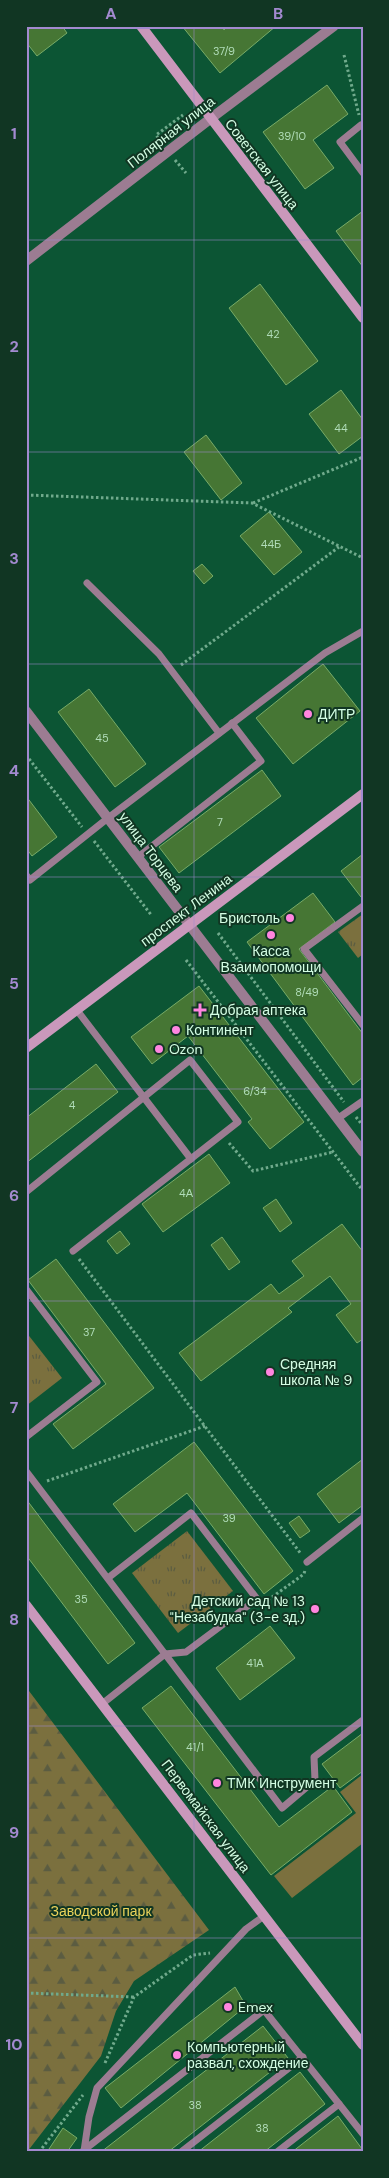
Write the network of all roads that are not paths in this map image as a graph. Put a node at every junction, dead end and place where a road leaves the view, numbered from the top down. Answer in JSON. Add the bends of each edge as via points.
{"nodes":[{"id":1,"x":141,"y":26,"type":"edge"},
{"id":2,"x":328,"y":28,"type":"edge"},
{"id":3,"x":210,"y":119,"type":"junction"},
{"id":4,"x":361,"y":125,"type":"road end"},
{"id":5,"x":363,"y":173,"type":"edge"},
{"id":6,"x":26,"y":260,"type":"edge"},
{"id":7,"x":363,"y":318,"type":"edge"},
{"id":8,"x":87,"y":582,"type":"dead end"},
{"id":9,"x":363,"y":631,"type":"edge"},
{"id":10,"x":28,"y":717,"type":"edge"},
{"id":11,"x":232,"y":723,"type":"junction"},
{"id":12,"x":219,"y":733,"type":"junction"},
{"id":13,"x":363,"y":794,"type":"edge"},
{"id":14,"x":108,"y":818,"type":"junction"},
{"id":15,"x":138,"y":857,"type":"junction"},
{"id":16,"x":26,"y":875,"type":"edge"},
{"id":17,"x":363,"y":906,"type":"edge"},
{"id":18,"x":189,"y":925,"type":"junction"},
{"id":19,"x":76,"y":1009,"type":"junction"},
{"id":20,"x":363,"y":1025,"type":"edge"},
{"id":21,"x":26,"y":1048,"type":"edge"},
{"id":22,"x":143,"y":1099,"type":"junction"},
{"id":23,"x":363,"y":1100,"type":"edge"},
{"id":24,"x":337,"y":1119,"type":"junction"},
{"id":25,"x":363,"y":1152,"type":"edge"},
{"id":26,"x":191,"y":1159,"type":"junction"},
{"id":27,"x":26,"y":1192,"type":"edge"},
{"id":28,"x":73,"y":1251,"type":"road end"},
{"id":29,"x":26,"y":1289,"type":"edge"},
{"id":30,"x":26,"y":1437,"type":"edge"},
{"id":31,"x":26,"y":1471,"type":"edge"},
{"id":32,"x":363,"y":1518,"type":"edge"},
{"id":33,"x":307,"y":1562,"type":"road end"},
{"id":34,"x":108,"y":1578,"type":"junction"},
{"id":35,"x":26,"y":1605,"type":"edge"},
{"id":36,"x":165,"y":1654,"type":"junction"},
{"id":37,"x":102,"y":1704,"type":"junction"},
{"id":38,"x":363,"y":1720,"type":"edge"},
{"id":39,"x":264,"y":1916,"type":"junction"},
{"id":40,"x":363,"y":2045,"type":"edge"},
{"id":41,"x":303,"y":2057,"type":"junction"},
{"id":42,"x":339,"y":2104,"type":"junction"},
{"id":43,"x":363,"y":2134,"type":"edge"},
{"id":44,"x":84,"y":2151,"type":"edge"},
{"id":45,"x":180,"y":2152,"type":"edge"},
{"id":46,"x":277,"y":2152,"type":"edge"}],
"edges":[{"from":1,"to":3,"type":"street","name":"Советская улица"},
{"from":2,"to":3,"type":"street","name":"Полярная улица"},
{"from":3,"to":6,"type":"street","name":"Полярная улица"},
{"from":3,"to":7,"type":"street","name":"Советская улица"},
{"from":4,"to":5,"type":"lane","via":[[340,142]]},
{"from":8,"to":12,"type":"lane","via":[[159,654]]},
{"from":9,"to":11,"type":"lane","via":[[324,652]]},
{"from":10,"to":14,"type":"street","name":"улица Торцева"},
{"from":11,"to":12,"type":"lane"},
{"from":11,"to":15,"type":"lane","via":[[261,761]]},
{"from":12,"to":14,"type":"lane"},
{"from":13,"to":18,"type":"street","name":"проспект Ленина"},
{"from":14,"to":15,"type":"street","name":"улица Торцева"},
{"from":14,"to":16,"type":"lane","via":[[30,880]]},
{"from":15,"to":18,"type":"street","name":"улица Торцева"},
{"from":17,"to":20,"type":"lane","via":[[304,949]]},
{"from":18,"to":19,"type":"street","name":"проспект Ленина"},
{"from":18,"to":24,"type":"street","name":"улица Торцева"},
{"from":19,"to":21,"type":"street","name":"проспект Ленина"},
{"from":19,"to":22,"type":"lane"},
{"from":22,"to":26,"type":"lane"},
{"from":22,"to":26,"type":"lane","via":[[190,1060],[238,1122]]},
{"from":22,"to":27,"type":"lane"},
{"from":23,"to":24,"type":"lane"},
{"from":24,"to":25,"type":"street","name":"улица Торцева"},
{"from":26,"to":28,"type":"lane"},
{"from":29,"to":30,"type":"lane","via":[[97,1382]]},
{"from":31,"to":34,"type":"lane"},
{"from":32,"to":33,"type":"lane"},
{"from":34,"to":36,"type":"lane"},
{"from":34,"to":36,"type":"lane","via":[[191,1513],[257,1599],[186,1652]]},
{"from":35,"to":37,"type":"street","name":"Первомайская улица"},
{"from":36,"to":37,"type":"lane"},
{"from":36,"to":38,"type":"lane","via":[[282,1808],[315,1780],[314,1757]]},
{"from":37,"to":39,"type":"street","name":"Первомайская улица"},
{"from":39,"to":40,"type":"street","name":"Первомайская улица"},
{"from":39,"to":44,"type":"lane","via":[[246,1929],[97,2088]]},
{"from":41,"to":42,"type":"lane"},
{"from":41,"to":44,"type":"lane","via":[[264,2010]]},
{"from":41,"to":45,"type":"lane"},
{"from":42,"to":43,"type":"lane"},
{"from":42,"to":46,"type":"lane"}]}
